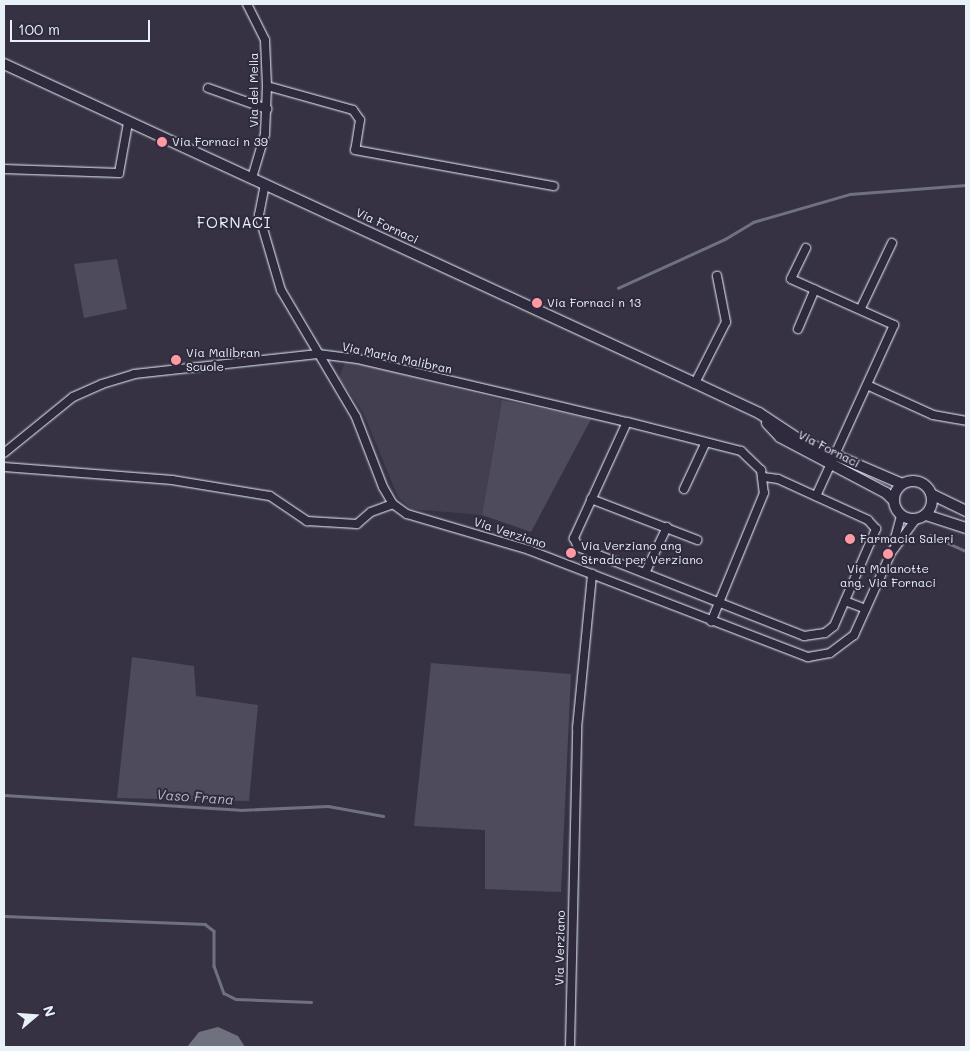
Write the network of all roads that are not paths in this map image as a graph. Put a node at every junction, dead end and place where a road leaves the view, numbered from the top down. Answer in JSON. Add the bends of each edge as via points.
{"nodes":[{"id":1,"x":247,"y":4,"type":"edge"},
{"id":2,"x":4,"y":64,"type":"edge"},
{"id":3,"x":267,"y":86,"type":"junction"},
{"id":4,"x":208,"y":88,"type":"dead end"},
{"id":5,"x":267,"y":109,"type":"junction"},
{"id":6,"x":128,"y":123,"type":"junction"},
{"id":7,"x":4,"y":169,"type":"edge"},
{"id":8,"x":252,"y":178,"type":"junction"},
{"id":9,"x":265,"y":184,"type":"junction"},
{"id":10,"x":554,"y":186,"type":"dead end"},
{"id":11,"x":892,"y":243,"type":"dead end"},
{"id":12,"x":806,"y":248,"type":"dead end"},
{"id":13,"x":717,"y":276,"type":"dead end"},
{"id":14,"x":815,"y":289,"type":"junction"},
{"id":15,"x":860,"y":308,"type":"junction"},
{"id":16,"x":798,"y":329,"type":"dead end"},
{"id":17,"x":318,"y":354,"type":"junction"},
{"id":18,"x":695,"y":383,"type":"junction"},
{"id":19,"x":867,"y":385,"type":"junction"},
{"id":20,"x":627,"y":422,"type":"junction"},
{"id":21,"x":966,"y":423,"type":"edge"},
{"id":22,"x":705,"y":444,"type":"junction"},
{"id":23,"x":4,"y":453,"type":"edge"},
{"id":24,"x":833,"y":461,"type":"junction"},
{"id":25,"x":4,"y":467,"type":"edge"},
{"id":26,"x":763,"y":477,"type":"junction"},
{"id":27,"x":902,"y":484,"type":"junction"},
{"id":28,"x":684,"y":489,"type":"dead end"},
{"id":29,"x":931,"y":494,"type":"junction"},
{"id":30,"x":816,"y":496,"type":"junction"},
{"id":31,"x":592,"y":499,"type":"junction"},
{"id":32,"x":894,"y":501,"type":"junction"},
{"id":33,"x":393,"y":504,"type":"junction"},
{"id":34,"x":966,"y":511,"type":"edge"},
{"id":35,"x":901,"y":515,"type":"junction"},
{"id":36,"x":921,"y":517,"type":"junction"},
{"id":37,"x":667,"y":527,"type":"junction"},
{"id":38,"x":966,"y":528,"type":"edge"},
{"id":39,"x":697,"y":540,"type":"dead end"},
{"id":40,"x":891,"y":553,"type":"junction"},
{"id":41,"x":645,"y":573,"type":"junction"},
{"id":42,"x":592,"y":574,"type":"junction"},
{"id":43,"x":718,"y":601,"type":"junction"},
{"id":44,"x":845,"y":602,"type":"junction"},
{"id":45,"x":866,"y":609,"type":"junction"},
{"id":46,"x":711,"y":622,"type":"junction"},
{"id":47,"x":570,"y":1047,"type":"edge"}],
"edges":[{"from":1,"to":3,"type":"street","name":"Via del Mella","via":[[265,40]]},
{"from":2,"to":6,"type":"street","name":"Via Fornaci"},
{"from":3,"to":5,"type":"street","name":"Via del Mella"},
{"from":3,"to":10,"type":"street","via":[[352,110],[360,120],[355,150]]},
{"from":4,"to":5,"type":"street"},
{"from":5,"to":8,"type":"street","name":"Via del Mella"},
{"from":6,"to":7,"type":"street","via":[[118,173]]},
{"from":6,"to":8,"type":"street","name":"Via Fornaci"},
{"from":8,"to":9,"type":"street","name":"Via Fornaci"},
{"from":9,"to":17,"type":"street","via":[[259,215],[266,246],[281,290]]},
{"from":9,"to":18,"type":"street","name":"Via Fornaci"},
{"from":11,"to":15,"type":"street"},
{"from":12,"to":14,"type":"street","via":[[791,279]]},
{"from":13,"to":18,"type":"street","via":[[726,322]]},
{"from":14,"to":15,"type":"street"},
{"from":14,"to":16,"type":"street"},
{"from":15,"to":19,"type":"street","via":[[894,326]]},
{"from":17,"to":20,"type":"street","name":"Via Maria Malibran"},
{"from":17,"to":23,"type":"street","name":"Via Maria Malibran","via":[[134,374],[102,384],[73,397]]},
{"from":17,"to":33,"type":"street","via":[[356,417]]},
{"from":18,"to":24,"type":"street","name":"Via Fornaci","via":[[758,413]]},
{"from":19,"to":21,"type":"street","via":[[933,416]]},
{"from":19,"to":24,"type":"street"},
{"from":20,"to":22,"type":"street","name":"Via Maria Malibran"},
{"from":20,"to":31,"type":"street"},
{"from":22,"to":26,"type":"street","name":"Via Maria Malibran","via":[[741,450]]},
{"from":22,"to":28,"type":"street"},
{"from":24,"to":27,"type":"street","name":"Via Fornaci"},
{"from":24,"to":30,"type":"street"},
{"from":24,"to":32,"type":"street","name":"Via Fornaci"},
{"from":25,"to":33,"type":"street","via":[[172,480],[270,496],[307,522],[357,524],[371,512]]},
{"from":26,"to":30,"type":"street","via":[[778,479]]},
{"from":26,"to":43,"type":"street","via":[[764,493]]},
{"from":27,"to":29,"type":"street","name":"Via Fornaci","via":[[919,482]]},
{"from":27,"to":32,"type":"street"},
{"from":29,"to":34,"type":"street","name":"Via Fornaci"},
{"from":29,"to":36,"type":"street"},
{"from":30,"to":44,"type":"street","via":[[868,520],[876,529]]},
{"from":31,"to":37,"type":"street"},
{"from":31,"to":41,"type":"street","via":[[574,538],[578,547]]},
{"from":32,"to":35,"type":"street","name":"Via Fornaci"},
{"from":33,"to":42,"type":"street","name":"Via Verziano","via":[[426,521],[529,550]]},
{"from":35,"to":36,"type":"street"},
{"from":35,"to":40,"type":"street"},
{"from":36,"to":38,"type":"street"},
{"from":36,"to":40,"type":"street"},
{"from":37,"to":39,"type":"street"},
{"from":37,"to":41,"type":"street"},
{"from":40,"to":45,"type":"street"},
{"from":41,"to":43,"type":"street"},
{"from":42,"to":46,"type":"street"},
{"from":42,"to":47,"type":"street","name":"Via Verziano","via":[[577,728]]},
{"from":43,"to":44,"type":"street","via":[[810,636],[834,626]]},
{"from":43,"to":46,"type":"street"},
{"from":44,"to":45,"type":"street"},
{"from":45,"to":46,"type":"street","via":[[844,646],[814,656],[797,655]]}]}
